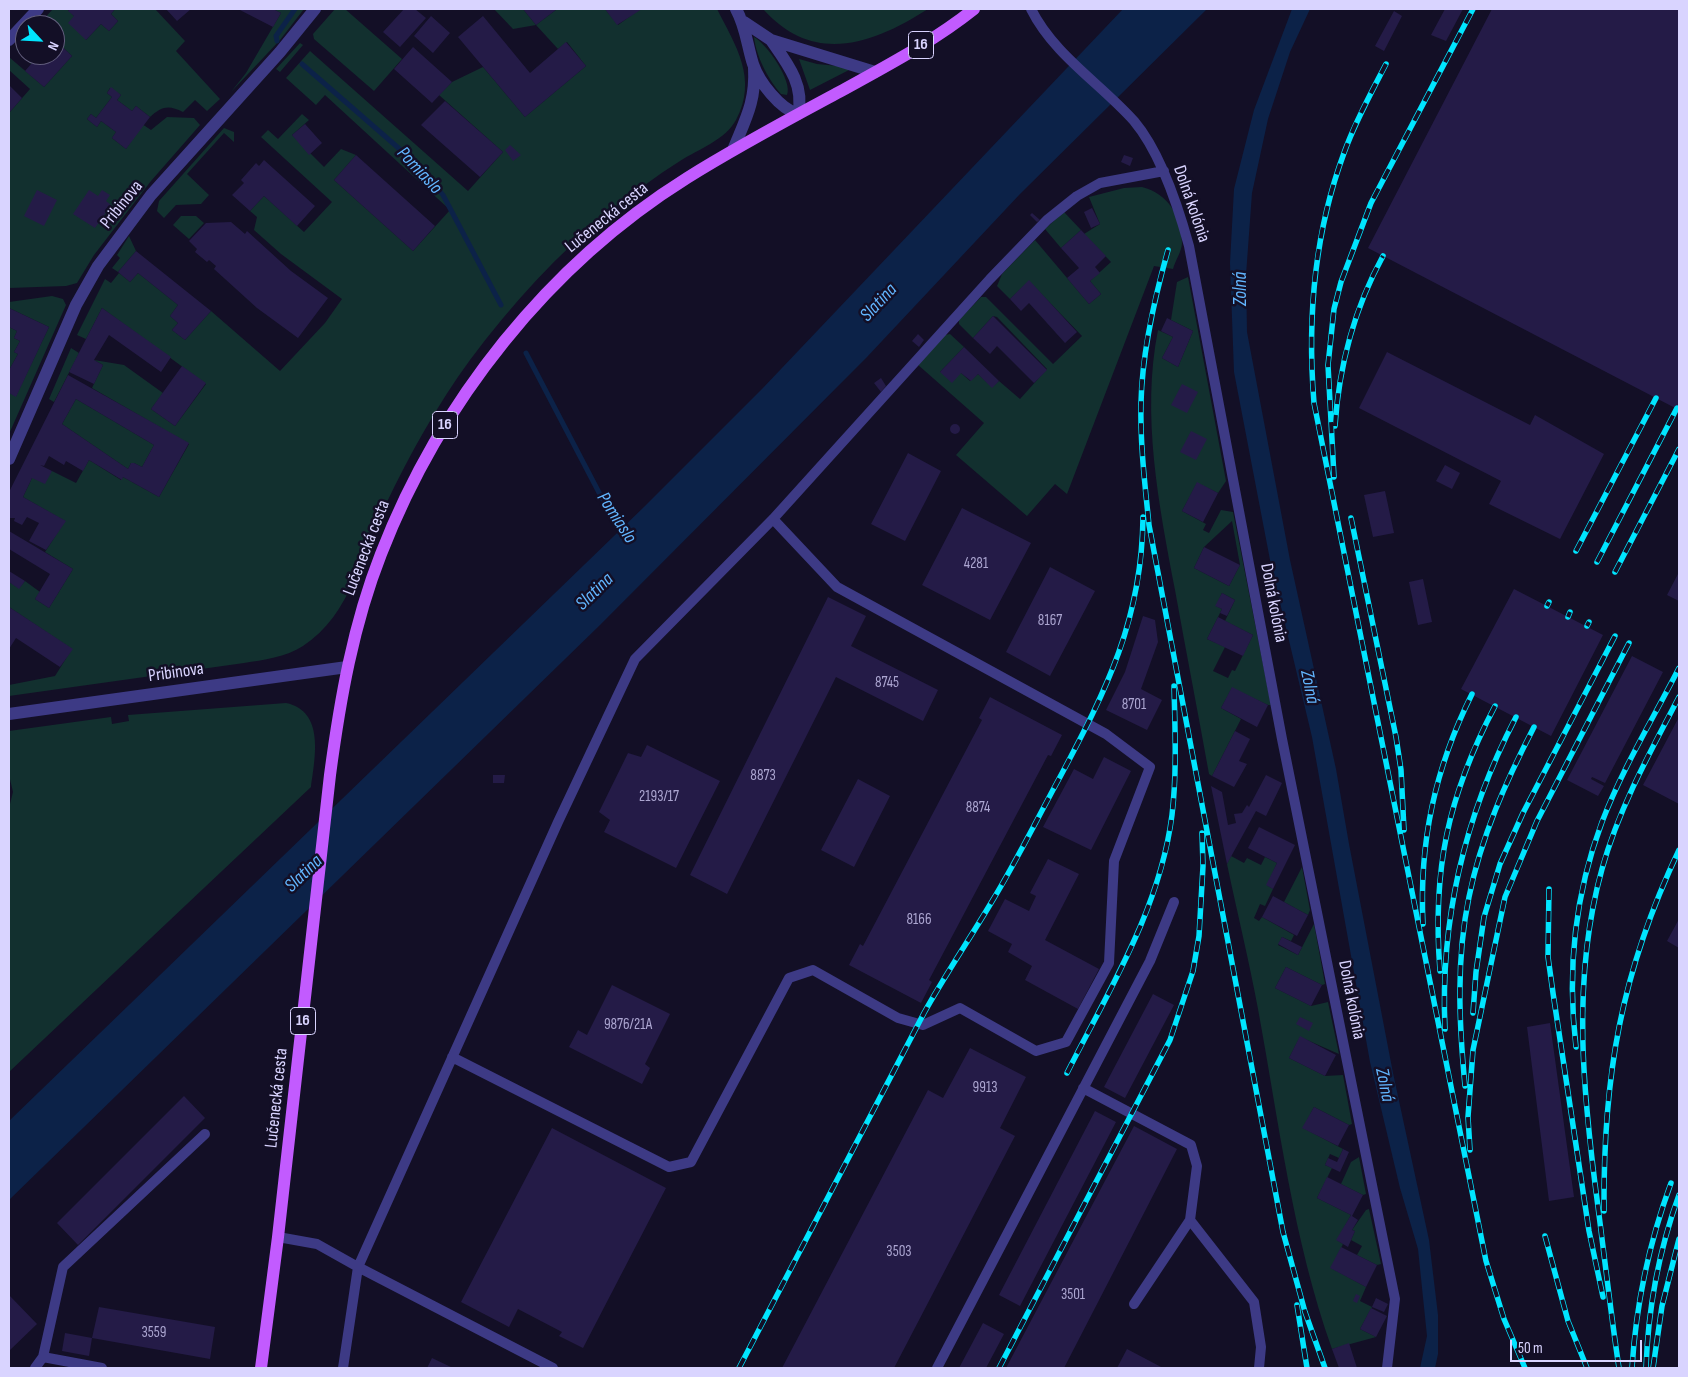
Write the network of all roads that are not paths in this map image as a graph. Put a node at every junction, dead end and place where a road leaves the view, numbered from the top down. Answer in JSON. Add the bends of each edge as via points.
{"nodes":[{"id":1,"x":38,"y":9,"type":"edge"},
{"id":2,"x":315,"y":9,"type":"edge"},
{"id":3,"x":736,"y":9,"type":"edge"},
{"id":4,"x":974,"y":9,"type":"edge"},
{"id":5,"x":1031,"y":9,"type":"edge"},
{"id":6,"x":744,"y":22,"type":"junction"},
{"id":7,"x":9,"y":40,"type":"edge"},
{"id":8,"x":771,"y":40,"type":"junction"},
{"id":9,"x":754,"y":66,"type":"junction"},
{"id":10,"x":875,"y":72,"type":"junction"},
{"id":11,"x":798,"y":114,"type":"junction"},
{"id":12,"x":733,"y":150,"type":"junction"},
{"id":13,"x":1164,"y":171,"type":"junction"},
{"id":14,"x":9,"y":459,"type":"edge"},
{"id":15,"x":773,"y":519,"type":"junction"},
{"id":16,"x":348,"y":667,"type":"junction"},
{"id":17,"x":9,"y":714,"type":"edge"},
{"id":18,"x":1174,"y":902,"type":"dead end"},
{"id":19,"x":452,"y":1057,"type":"junction"},
{"id":20,"x":1083,"y":1088,"type":"junction"},
{"id":21,"x":205,"y":1134,"type":"dead end"},
{"id":22,"x":1190,"y":1220,"type":"junction"},
{"id":23,"x":278,"y":1237,"type":"junction"},
{"id":24,"x":358,"y":1267,"type":"junction"},
{"id":25,"x":1134,"y":1304,"type":"dead end"},
{"id":26,"x":44,"y":1357,"type":"junction"},
{"id":27,"x":35,"y":1368,"type":"edge"},
{"id":28,"x":102,"y":1368,"type":"edge"},
{"id":29,"x":261,"y":1368,"type":"edge"},
{"id":30,"x":343,"y":1368,"type":"edge"},
{"id":31,"x":553,"y":1368,"type":"edge"},
{"id":32,"x":937,"y":1368,"type":"edge"},
{"id":33,"x":1259,"y":1368,"type":"edge"},
{"id":34,"x":1387,"y":1368,"type":"edge"}],
"edges":[{"from":1,"to":7,"type":"street"},
{"from":2,"to":14,"type":"street","name":"Pribinova","via":[[152,195],[98,266],[76,305]]},
{"from":3,"to":6,"type":"street"},
{"from":4,"to":10,"type":"main road","name":"Lučenecká cesta","number":"16","via":[[921,46]]},
{"from":5,"to":13,"type":"lane","name":"Dolná kolónia","via":[[1052,41],[1135,122]]},
{"from":6,"to":8,"type":"street"},
{"from":6,"to":9,"type":"street"},
{"from":8,"to":10,"type":"street"},
{"from":8,"to":11,"type":"street","via":[[797,83],[801,97]]},
{"from":9,"to":11,"type":"street","via":[[783,108]]},
{"from":9,"to":12,"type":"street","via":[[755,89]]},
{"from":10,"to":11,"type":"main road","name":"Lučenecká cesta","number":"16"},
{"from":11,"to":12,"type":"main road","name":"Lučenecká cesta","number":"16"},
{"from":12,"to":16,"type":"main road","name":"Lučenecká cesta","number":"16","via":[[662,195],[596,246],[548,291],[487,363],[434,442],[400,509],[368,592]]},
{"from":13,"to":15,"type":"lane","via":[[1100,183],[1077,196],[1047,220]]},
{"from":13,"to":34,"type":"lane","name":"Dolná kolónia","via":[[1189,246],[1284,749],[1395,1299]]},
{"from":15,"to":19,"type":"lane","via":[[635,659]]},
{"from":15,"to":19,"type":"lane","via":[[837,587],[1106,734],[1150,767],[1114,862],[1109,963],[1066,1042],[1036,1051],[960,1008],[923,1025],[898,1018],[813,970],[789,978],[691,1162],[669,1167]]},
{"from":16,"to":17,"type":"street","name":"Pribinova"},
{"from":16,"to":23,"type":"main road","name":"Lučenecká cesta","number":"16","via":[[330,775]]},
{"from":18,"to":20,"type":"lane","via":[[1150,962]]},
{"from":19,"to":24,"type":"lane"},
{"from":20,"to":22,"type":"lane","via":[[1192,1145],[1197,1166]]},
{"from":20,"to":32,"type":"lane"},
{"from":21,"to":26,"type":"lane","via":[[63,1267]]},
{"from":22,"to":25,"type":"lane"},
{"from":22,"to":33,"type":"lane","via":[[1254,1302],[1261,1346]]},
{"from":23,"to":24,"type":"lane","via":[[317,1244]]},
{"from":23,"to":29,"type":"main road","name":"Lučenecká cesta","number":"16"},
{"from":24,"to":30,"type":"lane"},
{"from":24,"to":31,"type":"lane"},
{"from":26,"to":27,"type":"lane"},
{"from":26,"to":28,"type":"lane"}]}
